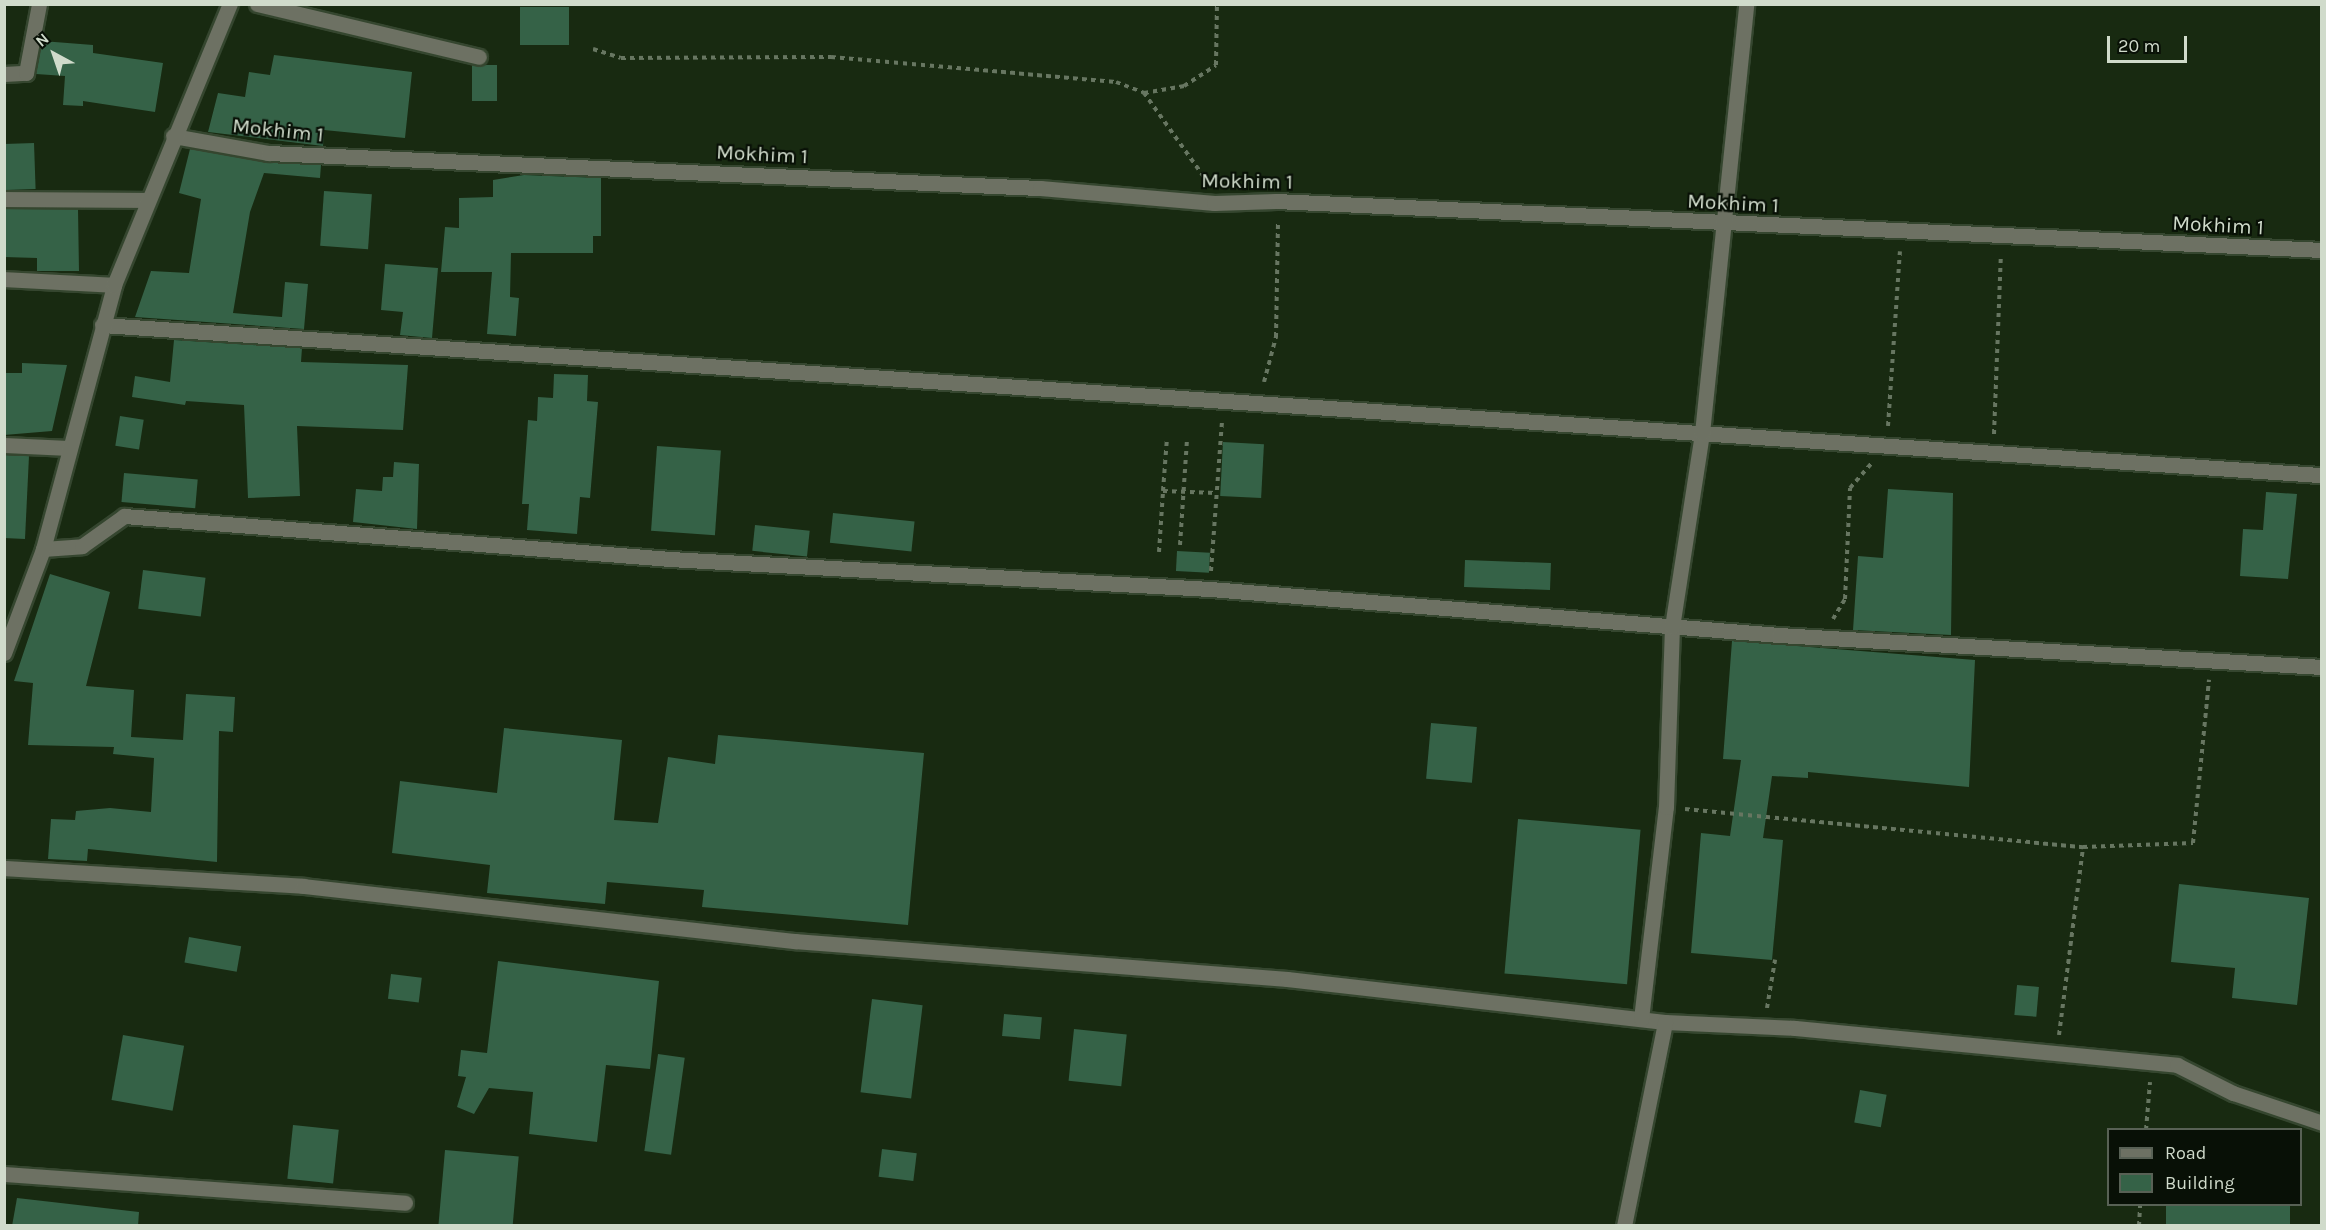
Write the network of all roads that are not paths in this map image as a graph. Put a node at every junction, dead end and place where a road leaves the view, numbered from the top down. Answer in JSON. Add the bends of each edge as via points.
{"nodes":[{"id":1,"x":39,"y":4,"type":"edge"},
{"id":2,"x":230,"y":4,"type":"edge"},
{"id":3,"x":257,"y":4,"type":"edge"},
{"id":4,"x":1746,"y":4,"type":"edge"},
{"id":5,"x":479,"y":57,"type":"dead end"},
{"id":6,"x":4,"y":74,"type":"edge"},
{"id":7,"x":173,"y":136,"type":"junction"},
{"id":8,"x":4,"y":199,"type":"edge"},
{"id":9,"x":147,"y":200,"type":"junction"},
{"id":10,"x":1724,"y":223,"type":"junction"},
{"id":11,"x":2322,"y":250,"type":"edge"},
{"id":12,"x":4,"y":279,"type":"edge"},
{"id":13,"x":114,"y":285,"type":"junction"},
{"id":14,"x":102,"y":325,"type":"junction"},
{"id":15,"x":1702,"y":433,"type":"junction"},
{"id":16,"x":4,"y":445,"type":"edge"},
{"id":17,"x":69,"y":448,"type":"junction"},
{"id":18,"x":2322,"y":475,"type":"edge"},
{"id":19,"x":43,"y":549,"type":"junction"},
{"id":20,"x":1672,"y":627,"type":"junction"},
{"id":21,"x":4,"y":653,"type":"edge"},
{"id":22,"x":2322,"y":667,"type":"edge"},
{"id":23,"x":4,"y":868,"type":"edge"},
{"id":24,"x":1641,"y":1020,"type":"junction"},
{"id":25,"x":1665,"y":1022,"type":"junction"},
{"id":26,"x":2322,"y":1124,"type":"edge"},
{"id":27,"x":4,"y":1174,"type":"edge"},
{"id":28,"x":405,"y":1203,"type":"dead end"},
{"id":29,"x":1624,"y":1226,"type":"edge"}],
"edges":[{"from":1,"to":6,"type":"street","via":[[26,73]]},
{"from":2,"to":7,"type":"street"},
{"from":3,"to":5,"type":"street"},
{"from":4,"to":10,"type":"street"},
{"from":7,"to":9,"type":"street"},
{"from":7,"to":10,"type":"street","name":"Mokhim 1","via":[[268,153],[1040,188],[1214,203],[1276,201]]},
{"from":8,"to":9,"type":"street"},
{"from":9,"to":13,"type":"street"},
{"from":10,"to":11,"type":"street","name":"Mokhim 1"},
{"from":10,"to":15,"type":"street"},
{"from":12,"to":13,"type":"street"},
{"from":13,"to":14,"type":"street"},
{"from":14,"to":15,"type":"street"},
{"from":14,"to":17,"type":"street"},
{"from":15,"to":18,"type":"street"},
{"from":15,"to":20,"type":"street"},
{"from":16,"to":17,"type":"street"},
{"from":17,"to":19,"type":"street"},
{"from":19,"to":20,"type":"street","via":[[82,546],[124,516],[670,558],[1210,589]]},
{"from":19,"to":21,"type":"street"},
{"from":20,"to":22,"type":"street"},
{"from":20,"to":24,"type":"street","via":[[1666,807]]},
{"from":23,"to":24,"type":"street","via":[[303,886],[795,941],[1287,979]]},
{"from":24,"to":25,"type":"street"},
{"from":25,"to":26,"type":"street","via":[[1764,1027],[2177,1065],[2233,1094]]},
{"from":25,"to":29,"type":"street"},
{"from":27,"to":28,"type":"street"}]}
